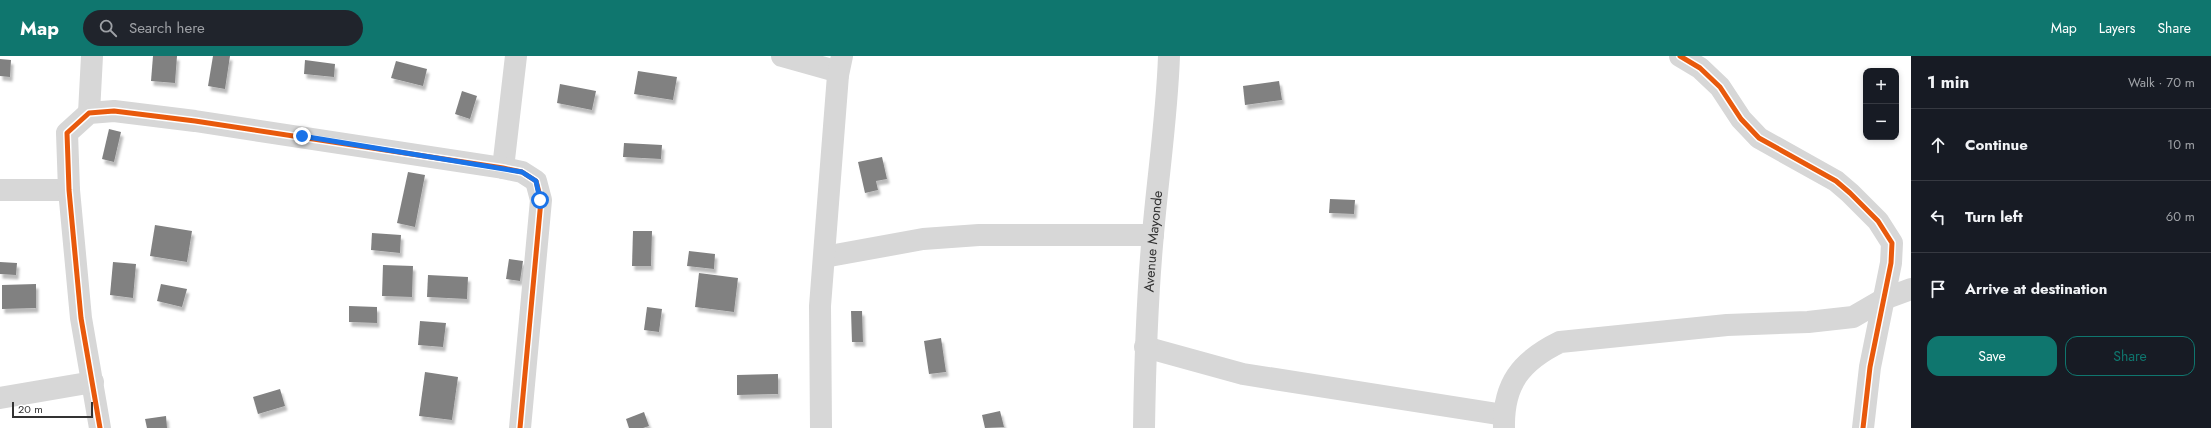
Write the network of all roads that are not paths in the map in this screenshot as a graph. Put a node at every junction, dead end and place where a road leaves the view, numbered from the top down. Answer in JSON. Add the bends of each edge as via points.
{"nodes":[{"id":1,"x":92,"y":56,"type":"edge"},
{"id":2,"x":516,"y":56,"type":"edge"},
{"id":3,"x":782,"y":56,"type":"edge"},
{"id":4,"x":1169,"y":56,"type":"edge"},
{"id":5,"x":1680,"y":56,"type":"edge"},
{"id":6,"x":840,"y":65,"type":"edge"},
{"id":7,"x":89,"y":114,"type":"junction"},
{"id":8,"x":503,"y":168,"type":"junction"},
{"id":9,"x":0,"y":190,"type":"edge"},
{"id":10,"x":70,"y":190,"type":"junction"},
{"id":11,"x":1153,"y":235,"type":"junction"},
{"id":12,"x":824,"y":257,"type":"junction"},
{"id":13,"x":1911,"y":289,"type":"edge"},
{"id":14,"x":1884,"y":299,"type":"junction"},
{"id":15,"x":1145,"y":347,"type":"junction"},
{"id":16,"x":92,"y":382,"type":"junction"},
{"id":17,"x":0,"y":398,"type":"edge"},
{"id":18,"x":1504,"y":421,"type":"edge"},
{"id":19,"x":100,"y":428,"type":"edge"},
{"id":20,"x":520,"y":428,"type":"edge"},
{"id":21,"x":821,"y":428,"type":"edge"},
{"id":22,"x":1144,"y":428,"type":"edge"},
{"id":23,"x":1863,"y":428,"type":"edge"}],
"edges":[{"from":1,"to":7,"type":"street"},
{"from":2,"to":8,"type":"street"},
{"from":3,"to":6,"type":"street","via":[[832,70]]},
{"from":4,"to":11,"type":"street","name":"Avenue Mayonde","via":[[1168,96]]},
{"from":5,"to":14,"type":"street","via":[[1700,68],[1720,87],[1759,138],[1836,181],[1874,217],[1892,244]]},
{"from":6,"to":12,"type":"street"},
{"from":7,"to":8,"type":"street","via":[[114,111],[195,121]]},
{"from":7,"to":10,"type":"street","via":[[68,133]]},
{"from":8,"to":20,"type":"street","via":[[522,172],[536,181],[540,200]]},
{"from":9,"to":10,"type":"street"},
{"from":10,"to":16,"type":"street","via":[[81,318]]},
{"from":11,"to":12,"type":"street","via":[[979,235],[923,239]]},
{"from":11,"to":15,"type":"street","name":"Avenue Mayonde"},
{"from":12,"to":21,"type":"street","via":[[820,306]]},
{"from":13,"to":14,"type":"street"},
{"from":14,"to":18,"type":"street","via":[[1853,317],[1808,322],[1727,325],[1560,342],[1538,355],[1514,379],[1507,395]]},
{"from":14,"to":23,"type":"street","via":[[1870,367]]},
{"from":15,"to":18,"type":"street","via":[[1243,374]]},
{"from":15,"to":22,"type":"street","name":"Avenue Mayonde"},
{"from":16,"to":17,"type":"street"},
{"from":16,"to":19,"type":"street"}]}
